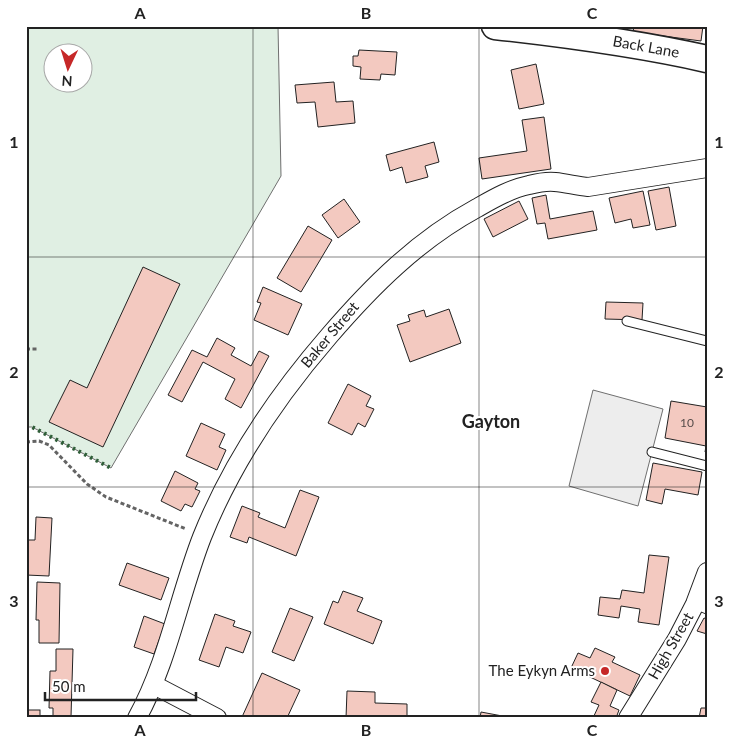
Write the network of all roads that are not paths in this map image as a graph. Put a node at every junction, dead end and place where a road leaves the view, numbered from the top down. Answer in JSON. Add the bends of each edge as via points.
{"nodes":[{"id":1,"x":495,"y":26,"type":"edge"},
{"id":2,"x":707,"y":59,"type":"edge"},
{"id":3,"x":707,"y":168,"type":"edge"},
{"id":4,"x":627,"y":321,"type":"dead end"},
{"id":5,"x":707,"y":341,"type":"edge"},
{"id":6,"x":652,"y":452,"type":"dead end"},
{"id":7,"x":707,"y":466,"type":"edge"},
{"id":8,"x":707,"y":572,"type":"edge"},
{"id":9,"x":701,"y":606,"type":"edge"},
{"id":10,"x":154,"y":685,"type":"junction"},
{"id":11,"x":137,"y":718,"type":"edge"},
{"id":12,"x":217,"y":718,"type":"edge"},
{"id":13,"x":628,"y":718,"type":"edge"}],
"edges":[{"from":1,"to":2,"type":"street","name":"Back Lane","via":[[583,36]]},
{"from":3,"to":10,"type":"street","name":"Baker Street","via":[[588,187],[554,182],[526,186],[454,220],[388,273],[354,306],[312,355],[250,440],[203,536]]},
{"from":4,"to":5,"type":"lane"},
{"from":6,"to":7,"type":"lane"},
{"from":8,"to":9,"type":"street","name":"High Street"},
{"from":9,"to":13,"type":"street","name":"High Street","via":[[676,638]]},
{"from":10,"to":11,"type":"street","name":"Baker Street"},
{"from":10,"to":12,"type":"street"}]}
